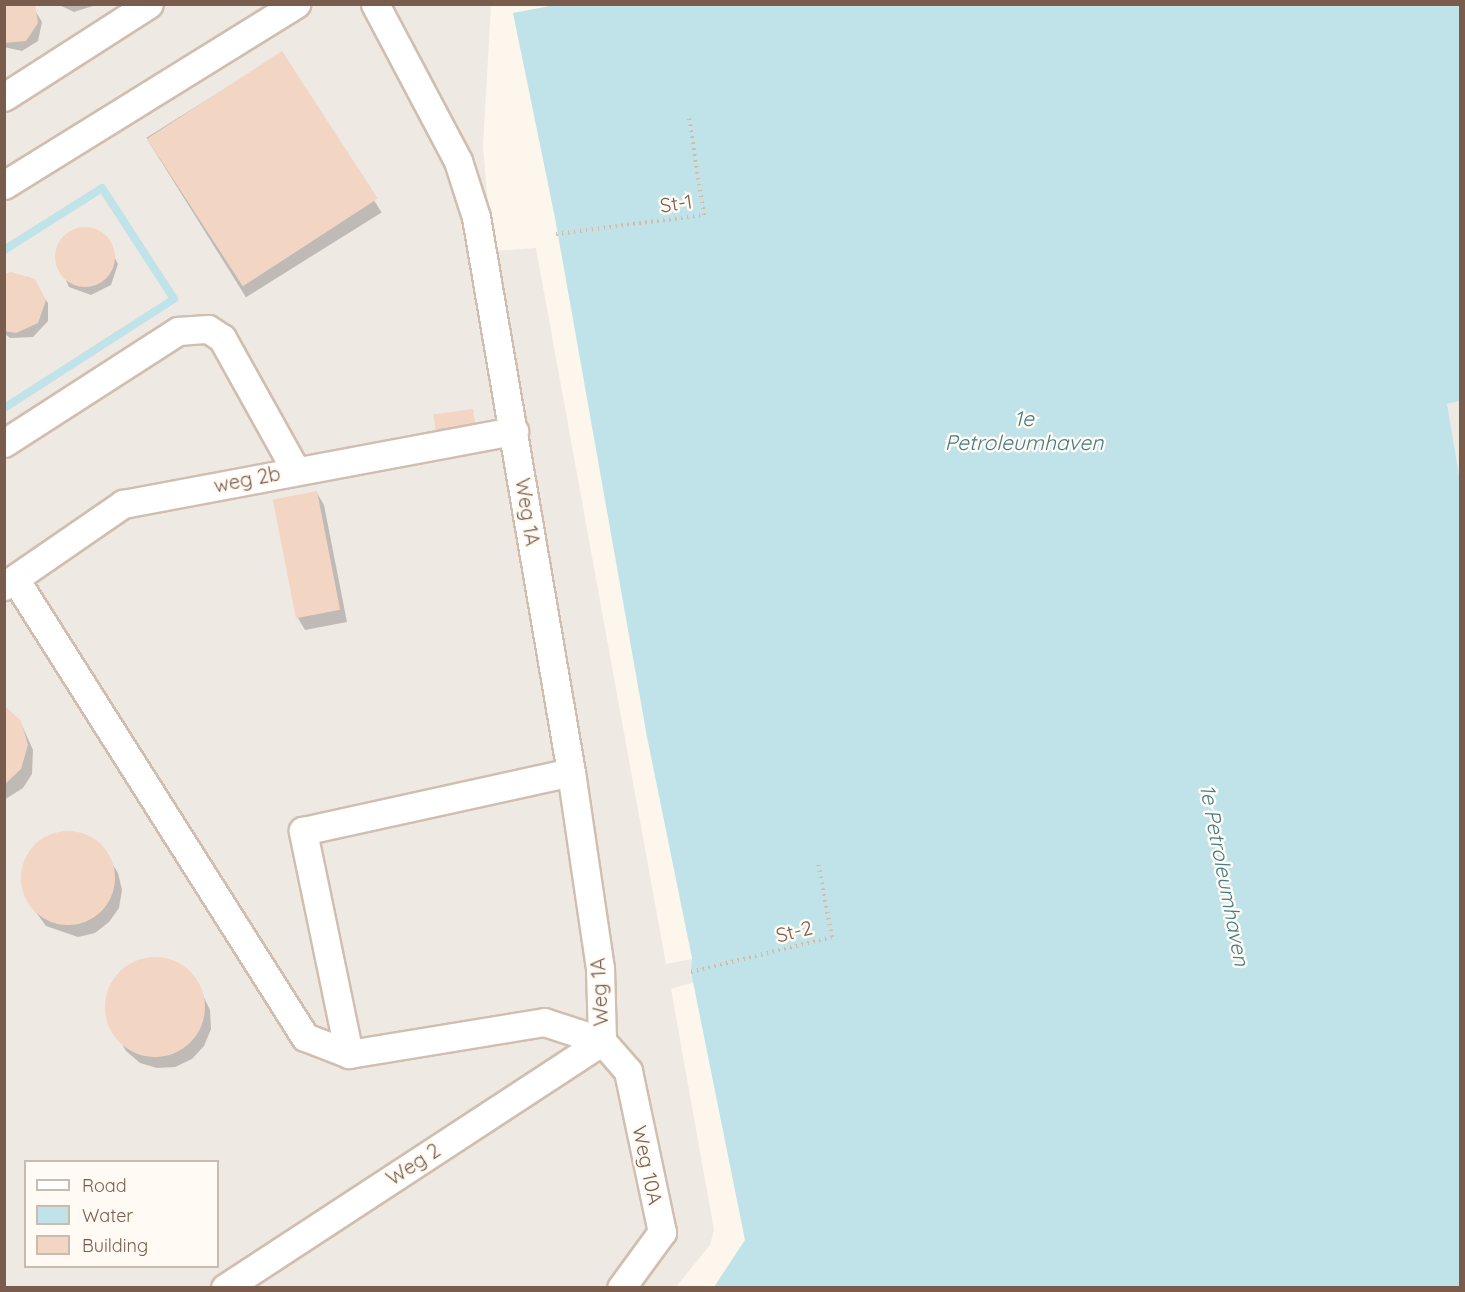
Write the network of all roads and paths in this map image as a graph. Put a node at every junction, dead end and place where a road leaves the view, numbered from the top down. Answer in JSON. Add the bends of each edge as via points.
{"nodes":[{"id":1,"x":149,"y":4,"type":"edge"},
{"id":2,"x":296,"y":4,"type":"edge"},
{"id":3,"x":375,"y":4,"type":"edge"},
{"id":4,"x":4,"y":97,"type":"edge"},
{"id":5,"x":689,"y":118,"type":"dead end"},
{"id":6,"x":4,"y":185,"type":"edge"},
{"id":7,"x":556,"y":234,"type":"dead end"},
{"id":8,"x":514,"y":431,"type":"junction"},
{"id":9,"x":4,"y":442,"type":"edge"},
{"id":10,"x":295,"y":469,"type":"junction"},
{"id":11,"x":10,"y":583,"type":"edge"},
{"id":12,"x":571,"y":772,"type":"junction"},
{"id":13,"x":818,"y":863,"type":"dead end"},
{"id":14,"x":691,"y":972,"type":"dead end"},
{"id":15,"x":602,"y":1041,"type":"junction"},
{"id":16,"x":349,"y":1054,"type":"junction"},
{"id":17,"x":225,"y":1287,"type":"edge"},
{"id":18,"x":621,"y":1287,"type":"edge"}],
"edges":[{"from":1,"to":4,"type":"lane"},
{"from":2,"to":6,"type":"lane"},
{"from":3,"to":8,"type":"lane","name":"Weg 1A","via":[[458,161],[476,217]]},
{"from":5,"to":7,"type":"path","name":"St-1","via":[[704,215]]},
{"from":8,"to":10,"type":"lane","name":"weg 2b"},
{"from":8,"to":12,"type":"lane","name":"Weg 1A"},
{"from":9,"to":10,"type":"lane","via":[[178,331],[208,329],[222,338]]},
{"from":10,"to":11,"type":"lane","name":"weg 2b","via":[[123,504]]},
{"from":11,"to":16,"type":"lane","via":[[305,1037]]},
{"from":12,"to":15,"type":"lane","name":"Weg 1A","via":[[600,968]]},
{"from":12,"to":16,"type":"lane","via":[[303,831]]},
{"from":13,"to":14,"type":"path","name":"St-2","via":[[832,936]]},
{"from":15,"to":16,"type":"lane","via":[[544,1022]]},
{"from":15,"to":17,"type":"lane","name":"Weg 2"},
{"from":15,"to":18,"type":"lane","name":"Weg 10A","via":[[628,1071],[662,1232]]}]}
